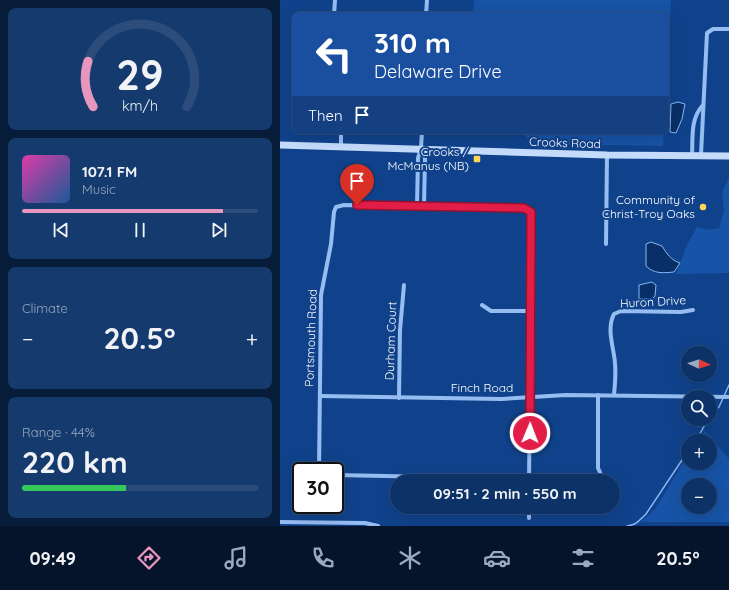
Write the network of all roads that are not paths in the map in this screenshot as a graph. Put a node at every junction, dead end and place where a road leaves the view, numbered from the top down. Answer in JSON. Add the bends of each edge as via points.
{"nodes":[{"id":1,"x":335,"y":0,"type":"edge"},
{"id":2,"x":427,"y":0,"type":"edge"},
{"id":3,"x":334,"y":12,"type":"edge"},
{"id":4,"x":426,"y":12,"type":"edge"},
{"id":5,"x":729,"y":29,"type":"edge"},
{"id":6,"x":703,"y":106,"type":"junction"},
{"id":7,"x":341,"y":134,"type":"edge"},
{"id":8,"x":422,"y":134,"type":"edge"},
{"id":9,"x":280,"y":145,"type":"edge"},
{"id":10,"x":340,"y":147,"type":"junction"},
{"id":11,"x":422,"y":148,"type":"junction"},
{"id":12,"x":607,"y":155,"type":"junction"},
{"id":13,"x":692,"y":155,"type":"junction"},
{"id":14,"x":701,"y":155,"type":"junction"},
{"id":15,"x":729,"y":156,"type":"edge"},
{"id":16,"x":417,"y":206,"type":"junction"},
{"id":17,"x":424,"y":206,"type":"junction"},
{"id":18,"x":606,"y":244,"type":"dead end"},
{"id":19,"x":404,"y":285,"type":"dead end"},
{"id":20,"x":482,"y":305,"type":"dead end"},
{"id":21,"x":693,"y":310,"type":"dead end"},
{"id":22,"x":531,"y":312,"type":"junction"},
{"id":23,"x":598,"y":395,"type":"junction"},
{"id":24,"x":614,"y":395,"type":"junction"},
{"id":25,"x":320,"y":396,"type":"junction"},
{"id":26,"x":531,"y":397,"type":"junction"},
{"id":27,"x":729,"y":397,"type":"edge"},
{"id":28,"x":398,"y":398,"type":"junction"},
{"id":29,"x":319,"y":462,"type":"edge"},
{"id":30,"x":529,"y":474,"type":"edge"},
{"id":31,"x":601,"y":474,"type":"edge"},
{"id":32,"x":344,"y":475,"type":"edge"},
{"id":33,"x":390,"y":476,"type":"edge"},
{"id":34,"x":529,"y":514,"type":"edge"},
{"id":35,"x":529,"y":518,"type":"dead end"},
{"id":36,"x":280,"y":522,"type":"edge"},
{"id":37,"x":378,"y":526,"type":"edge"}],
"edges":[{"from":1,"to":3,"type":"street"},
{"from":2,"to":4,"type":"street"},
{"from":5,"to":6,"type":"street","via":[[713,29],[707,33]]},
{"from":6,"to":13,"type":"street","via":[[697,111],[694,120]]},
{"from":6,"to":14,"type":"street"},
{"from":7,"to":10,"type":"street"},
{"from":8,"to":11,"type":"street"},
{"from":9,"to":10,"type":"main road","name":"Crooks Road"},
{"from":10,"to":11,"type":"main road","name":"Crooks Road"},
{"from":11,"to":12,"type":"main road","name":"Crooks Road"},
{"from":11,"to":16,"type":"street","via":[[418,158]]},
{"from":11,"to":17,"type":"street","via":[[425,158]]},
{"from":12,"to":13,"type":"main road","name":"Crooks Road"},
{"from":12,"to":18,"type":"street"},
{"from":13,"to":14,"type":"main road","name":"Crooks Road"},
{"from":14,"to":15,"type":"main road","name":"Crooks Road"},
{"from":16,"to":17,"type":"street"},
{"from":16,"to":25,"type":"street","name":"Portsmouth Road","via":[[336,207],[321,294]]},
{"from":17,"to":22,"type":"street","via":[[529,210],[532,217]]},
{"from":19,"to":28,"type":"street","name":"Durham Court"},
{"from":20,"to":22,"type":"street","via":[[491,311]]},
{"from":21,"to":24,"type":"street","name":"Huron Drive","via":[[621,311],[614,314],[611,321],[615,363]]},
{"from":22,"to":26,"type":"street"},
{"from":23,"to":24,"type":"street","name":"Finch Road"},
{"from":23,"to":26,"type":"street","name":"Finch Road"},
{"from":23,"to":31,"type":"street","via":[[598,468]]},
{"from":24,"to":27,"type":"street","name":"Finch Road"},
{"from":25,"to":28,"type":"street","name":"Finch Road"},
{"from":25,"to":29,"type":"street","name":"Portsmouth Road"},
{"from":26,"to":28,"type":"street","name":"Finch Road"},
{"from":26,"to":30,"type":"street"},
{"from":32,"to":33,"type":"street"},
{"from":34,"to":35,"type":"street"},
{"from":36,"to":37,"type":"street","via":[[365,523]]}]}
